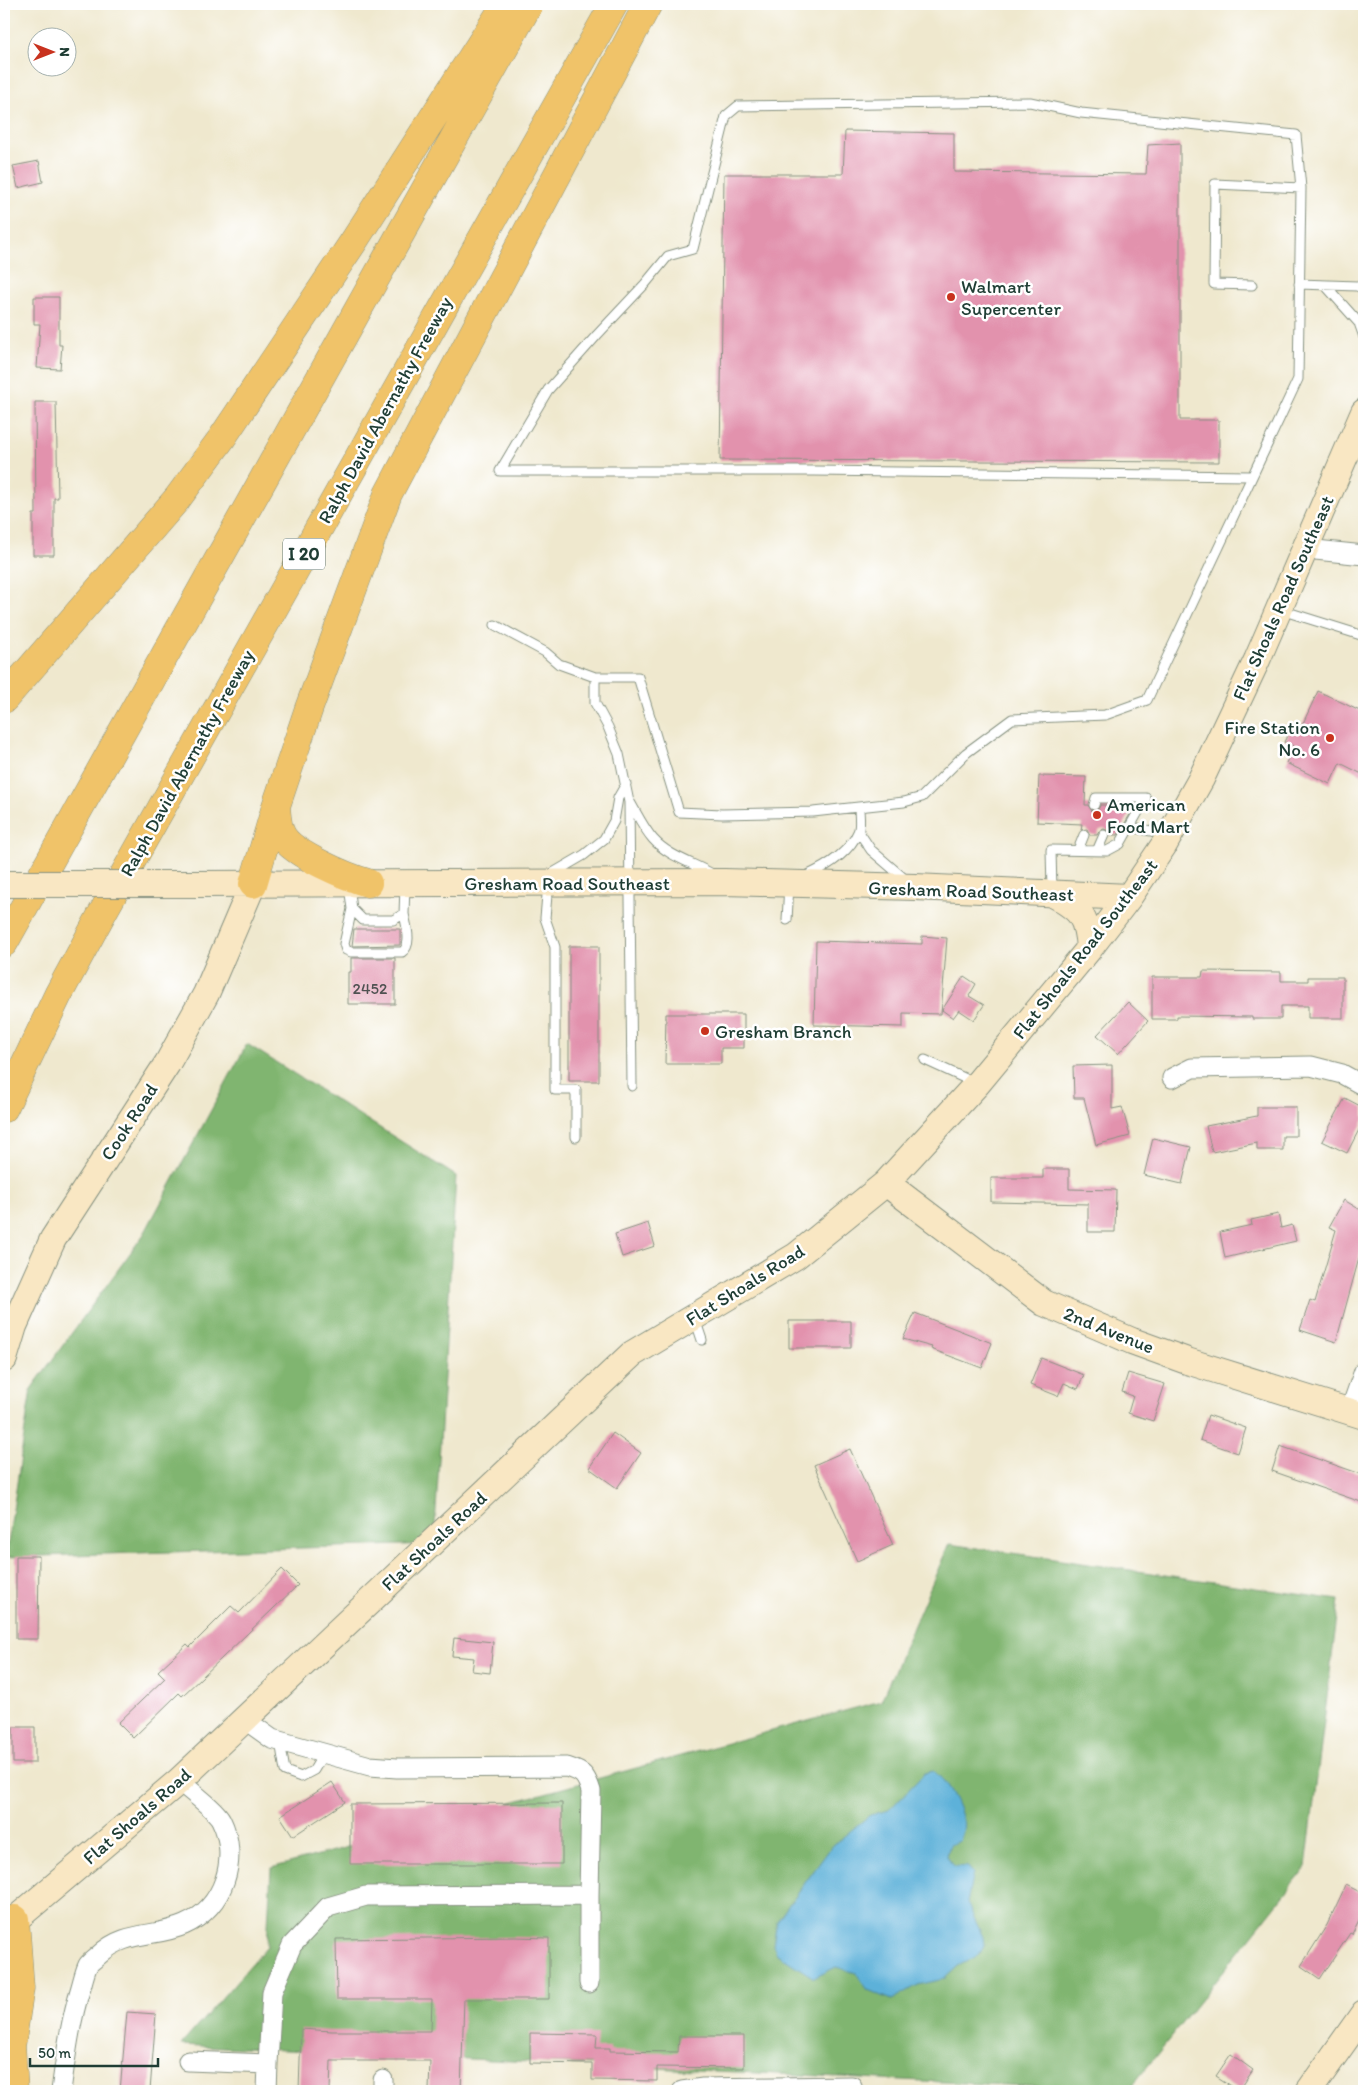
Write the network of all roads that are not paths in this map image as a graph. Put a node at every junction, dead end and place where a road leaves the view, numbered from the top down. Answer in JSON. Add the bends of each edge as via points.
{"nodes":[{"id":1,"x":506,"y":4,"type":"edge"},
{"id":2,"x":529,"y":4,"type":"edge"},
{"id":3,"x":614,"y":4,"type":"edge"},
{"id":4,"x":648,"y":4,"type":"edge"},
{"id":5,"x":1300,"y":188,"type":"junction"},
{"id":6,"x":1299,"y":284,"type":"junction"},
{"id":7,"x":1252,"y":285,"type":"dead end"},
{"id":8,"x":1325,"y":285,"type":"junction"},
{"id":9,"x":1364,"y":290,"type":"edge"},
{"id":10,"x":1364,"y":337,"type":"edge"},
{"id":11,"x":1364,"y":412,"type":"edge"},
{"id":12,"x":1251,"y":476,"type":"junction"},
{"id":13,"x":1306,"y":549,"type":"junction"},
{"id":14,"x":1364,"y":555,"type":"edge"},
{"id":15,"x":1278,"y":609,"type":"junction"},
{"id":16,"x":495,"y":625,"type":"dead end"},
{"id":17,"x":1364,"y":636,"type":"edge"},
{"id":18,"x":594,"y":677,"type":"junction"},
{"id":19,"x":4,"y":699,"type":"edge"},
{"id":20,"x":626,"y":784,"type":"junction"},
{"id":21,"x":629,"y":802,"type":"junction"},
{"id":22,"x":1094,"y":805,"type":"dead end"},
{"id":23,"x":276,"y":806,"type":"junction"},
{"id":24,"x":859,"y":808,"type":"junction"},
{"id":25,"x":1130,"y":827,"type":"junction"},
{"id":26,"x":859,"y":832,"type":"junction"},
{"id":27,"x":1170,"y":834,"type":"junction"},
{"id":28,"x":1084,"y":835,"type":"dead end"},
{"id":29,"x":1104,"y":835,"type":"dead end"},
{"id":30,"x":1078,"y":850,"type":"junction"},
{"id":31,"x":1097,"y":851,"type":"junction"},
{"id":32,"x":724,"y":882,"type":"junction"},
{"id":33,"x":358,"y":883,"type":"junction"},
{"id":34,"x":406,"y":883,"type":"junction"},
{"id":35,"x":4,"y":884,"type":"edge"},
{"id":36,"x":253,"y":884,"type":"junction"},
{"id":37,"x":548,"y":884,"type":"junction"},
{"id":38,"x":630,"y":884,"type":"junction"},
{"id":39,"x":789,"y":884,"type":"junction"},
{"id":40,"x":915,"y":887,"type":"junction"},
{"id":41,"x":1052,"y":894,"type":"junction"},
{"id":42,"x":1129,"y":897,"type":"junction"},
{"id":43,"x":352,"y":909,"type":"junction"},
{"id":44,"x":404,"y":914,"type":"junction"},
{"id":45,"x":786,"y":920,"type":"dead end"},
{"id":46,"x":4,"y":943,"type":"edge"},
{"id":47,"x":1089,"y":949,"type":"junction"},
{"id":48,"x":925,"y":1060,"type":"dead end"},
{"id":49,"x":1172,"y":1078,"type":"dead end"},
{"id":50,"x":976,"y":1084,"type":"junction"},
{"id":51,"x":632,"y":1086,"type":"dead end"},
{"id":52,"x":1364,"y":1086,"type":"edge"},
{"id":53,"x":4,"y":1108,"type":"edge"},
{"id":54,"x":576,"y":1137,"type":"dead end"},
{"id":55,"x":886,"y":1183,"type":"junction"},
{"id":56,"x":4,"y":1359,"type":"edge"},
{"id":57,"x":1364,"y":1372,"type":"edge"},
{"id":58,"x":1357,"y":1414,"type":"edge"},
{"id":59,"x":244,"y":1720,"type":"junction"},
{"id":60,"x":280,"y":1741,"type":"junction"},
{"id":61,"x":324,"y":1753,"type":"junction"},
{"id":62,"x":179,"y":1781,"type":"junction"},
{"id":63,"x":589,"y":1895,"type":"junction"},
{"id":64,"x":9,"y":1924,"type":"edge"},
{"id":65,"x":4,"y":1977,"type":"edge"},
{"id":66,"x":589,"y":1983,"type":"dead end"},
{"id":67,"x":1364,"y":2013,"type":"edge"},
{"id":68,"x":8,"y":2038,"type":"edge"},
{"id":69,"x":188,"y":2061,"type":"dead end"},
{"id":70,"x":268,"y":2064,"type":"junction"},
{"id":71,"x":852,"y":2086,"type":"dead end"},
{"id":72,"x":14,"y":2091,"type":"edge"},
{"id":73,"x":61,"y":2091,"type":"edge"},
{"id":74,"x":268,"y":2091,"type":"edge"},
{"id":75,"x":682,"y":2091,"type":"edge"},
{"id":76,"x":1309,"y":2091,"type":"edge"}],
"edges":[{"from":1,"to":19,"type":"highway","via":[[222,438],[177,499]]},
{"from":2,"to":46,"type":"highway"},
{"from":3,"to":53,"type":"highway","name":"Ralph David Abernathy Freeway","number":"I 20","via":[[104,910],[24,1062]]},
{"from":4,"to":23,"type":"highway","via":[[388,494],[308,708]]},
{"from":5,"to":6,"type":"lane"},
{"from":5,"to":7,"type":"lane","via":[[1215,184],[1214,284]]},
{"from":5,"to":12,"type":"lane","via":[[1296,135],[1081,113],[1030,102],[738,106],[726,116],[692,249],[668,256],[548,390],[500,471]]},
{"from":6,"to":8,"type":"lane"},
{"from":6,"to":12,"type":"lane","via":[[1298,379]]},
{"from":8,"to":9,"type":"lane","via":[[1357,286]]},
{"from":8,"to":10,"type":"lane","via":[[1359,323]]},
{"from":11,"to":13,"type":"street","name":"Flat Shoals Road Southeast"},
{"from":12,"to":24,"type":"lane","via":[[1147,700],[1105,715],[1012,719],[966,752],[922,797]]},
{"from":13,"to":14,"type":"street"},
{"from":13,"to":15,"type":"street","name":"Flat Shoals Road Southeast"},
{"from":15,"to":17,"type":"lane"},
{"from":15,"to":27,"type":"street","name":"Flat Shoals Road Southeast","via":[[1201,778]]},
{"from":16,"to":18,"type":"lane","via":[[545,652],[559,664]]},
{"from":18,"to":20,"type":"lane","via":[[595,703],[620,754]]},
{"from":18,"to":24,"type":"lane","via":[[638,677],[679,812],[764,814]]},
{"from":20,"to":21,"type":"lane"},
{"from":20,"to":37,"type":"lane","via":[[618,798],[614,821],[604,839],[553,873]]},
{"from":21,"to":32,"type":"lane","via":[[653,839],[673,855]]},
{"from":21,"to":38,"type":"lane"},
{"from":22,"to":25,"type":"lane","via":[[1096,798],[1120,802],[1146,798]]},
{"from":23,"to":33,"type":"highway","via":[[279,829],[291,846]]},
{"from":23,"to":36,"type":"highway"},
{"from":24,"to":26,"type":"lane"},
{"from":25,"to":27,"type":"lane"},
{"from":25,"to":31,"type":"lane","via":[[1120,844],[1106,851]]},
{"from":26,"to":39,"type":"lane","via":[[842,854],[821,869]]},
{"from":26,"to":40,"type":"lane","via":[[872,850]]},
{"from":27,"to":42,"type":"street","name":"Flat Shoals Road Southeast"},
{"from":28,"to":30,"type":"lane"},
{"from":29,"to":31,"type":"lane"},
{"from":30,"to":31,"type":"lane"},
{"from":30,"to":41,"type":"lane","via":[[1051,850]]},
{"from":32,"to":38,"type":"street","name":"Gresham Road Southeast"},
{"from":32,"to":39,"type":"street","name":"Gresham Road Southeast"},
{"from":33,"to":34,"type":"street","name":"Gresham Road Southeast"},
{"from":33,"to":36,"type":"street","name":"Gresham Road Southeast"},
{"from":33,"to":43,"type":"lane"},
{"from":34,"to":37,"type":"street","name":"Gresham Road Southeast"},
{"from":34,"to":44,"type":"lane"},
{"from":35,"to":36,"type":"street","name":"Gresham Road Southeast","bridge":true},
{"from":36,"to":56,"type":"street","name":"Cook Road","via":[[206,994],[168,1064],[53,1239],[17,1318]]},
{"from":37,"to":38,"type":"street","name":"Gresham Road Southeast"},
{"from":37,"to":54,"type":"lane","via":[[545,918],[556,947],[555,1090],[576,1090]]},
{"from":38,"to":51,"type":"lane"},
{"from":39,"to":40,"type":"street","name":"Gresham Road Southeast"},
{"from":39,"to":45,"type":"lane"},
{"from":40,"to":41,"type":"street","name":"Gresham Road Southeast"},
{"from":41,"to":42,"type":"street","name":"Gresham Road Southeast"},
{"from":41,"to":47,"type":"street","via":[[1072,904],[1082,916],[1088,929]]},
{"from":42,"to":47,"type":"street","name":"Flat Shoals Road Southeast"},
{"from":43,"to":44,"type":"lane","via":[[363,920],[378,922],[394,920]]},
{"from":43,"to":44,"type":"lane","via":[[344,944],[351,952],[402,952],[408,943]]},
{"from":47,"to":50,"type":"street","name":"Flat Shoals Road Southeast"},
{"from":48,"to":50,"type":"lane"},
{"from":49,"to":52,"type":"street","via":[[1192,1068],[1311,1066],[1342,1074]]},
{"from":50,"to":55,"type":"street","name":"Flat Shoals Road Southeast"},
{"from":55,"to":58,"type":"street","name":"2nd Avenue","via":[[1044,1303],[1187,1361]]},
{"from":55,"to":59,"type":"street","name":"Flat Shoals Road","via":[[796,1256],[698,1328],[632,1354]]},
{"from":57,"to":58,"type":"street"},
{"from":59,"to":60,"type":"street"},
{"from":59,"to":62,"type":"street","name":"Flat Shoals Road"},
{"from":60,"to":61,"type":"street"},
{"from":60,"to":61,"type":"lane","via":[[285,1771],[301,1777],[314,1770]]},
{"from":61,"to":63,"type":"street","via":[[370,1766],[397,1768],[567,1767],[578,1770],[587,1777],[591,1791]]},
{"from":62,"to":64,"type":"street","name":"Flat Shoals Road"},
{"from":62,"to":73,"type":"street","via":[[220,1818],[226,1834],[229,1867],[224,1886],[199,1917],[182,1926],[126,1937],[107,1947],[88,1965],[72,2016]]},
{"from":63,"to":66,"type":"street"},
{"from":63,"to":70,"type":"street","via":[[366,1896],[328,1907],[292,1944],[272,1992]]},
{"from":64,"to":68,"type":"highway","via":[[20,1988]]},
{"from":65,"to":68,"type":"highway"},
{"from":67,"to":76,"type":"street"},
{"from":68,"to":72,"type":"highway"},
{"from":69,"to":70,"type":"street"},
{"from":70,"to":74,"type":"street"},
{"from":71,"to":75,"type":"street"}]}
